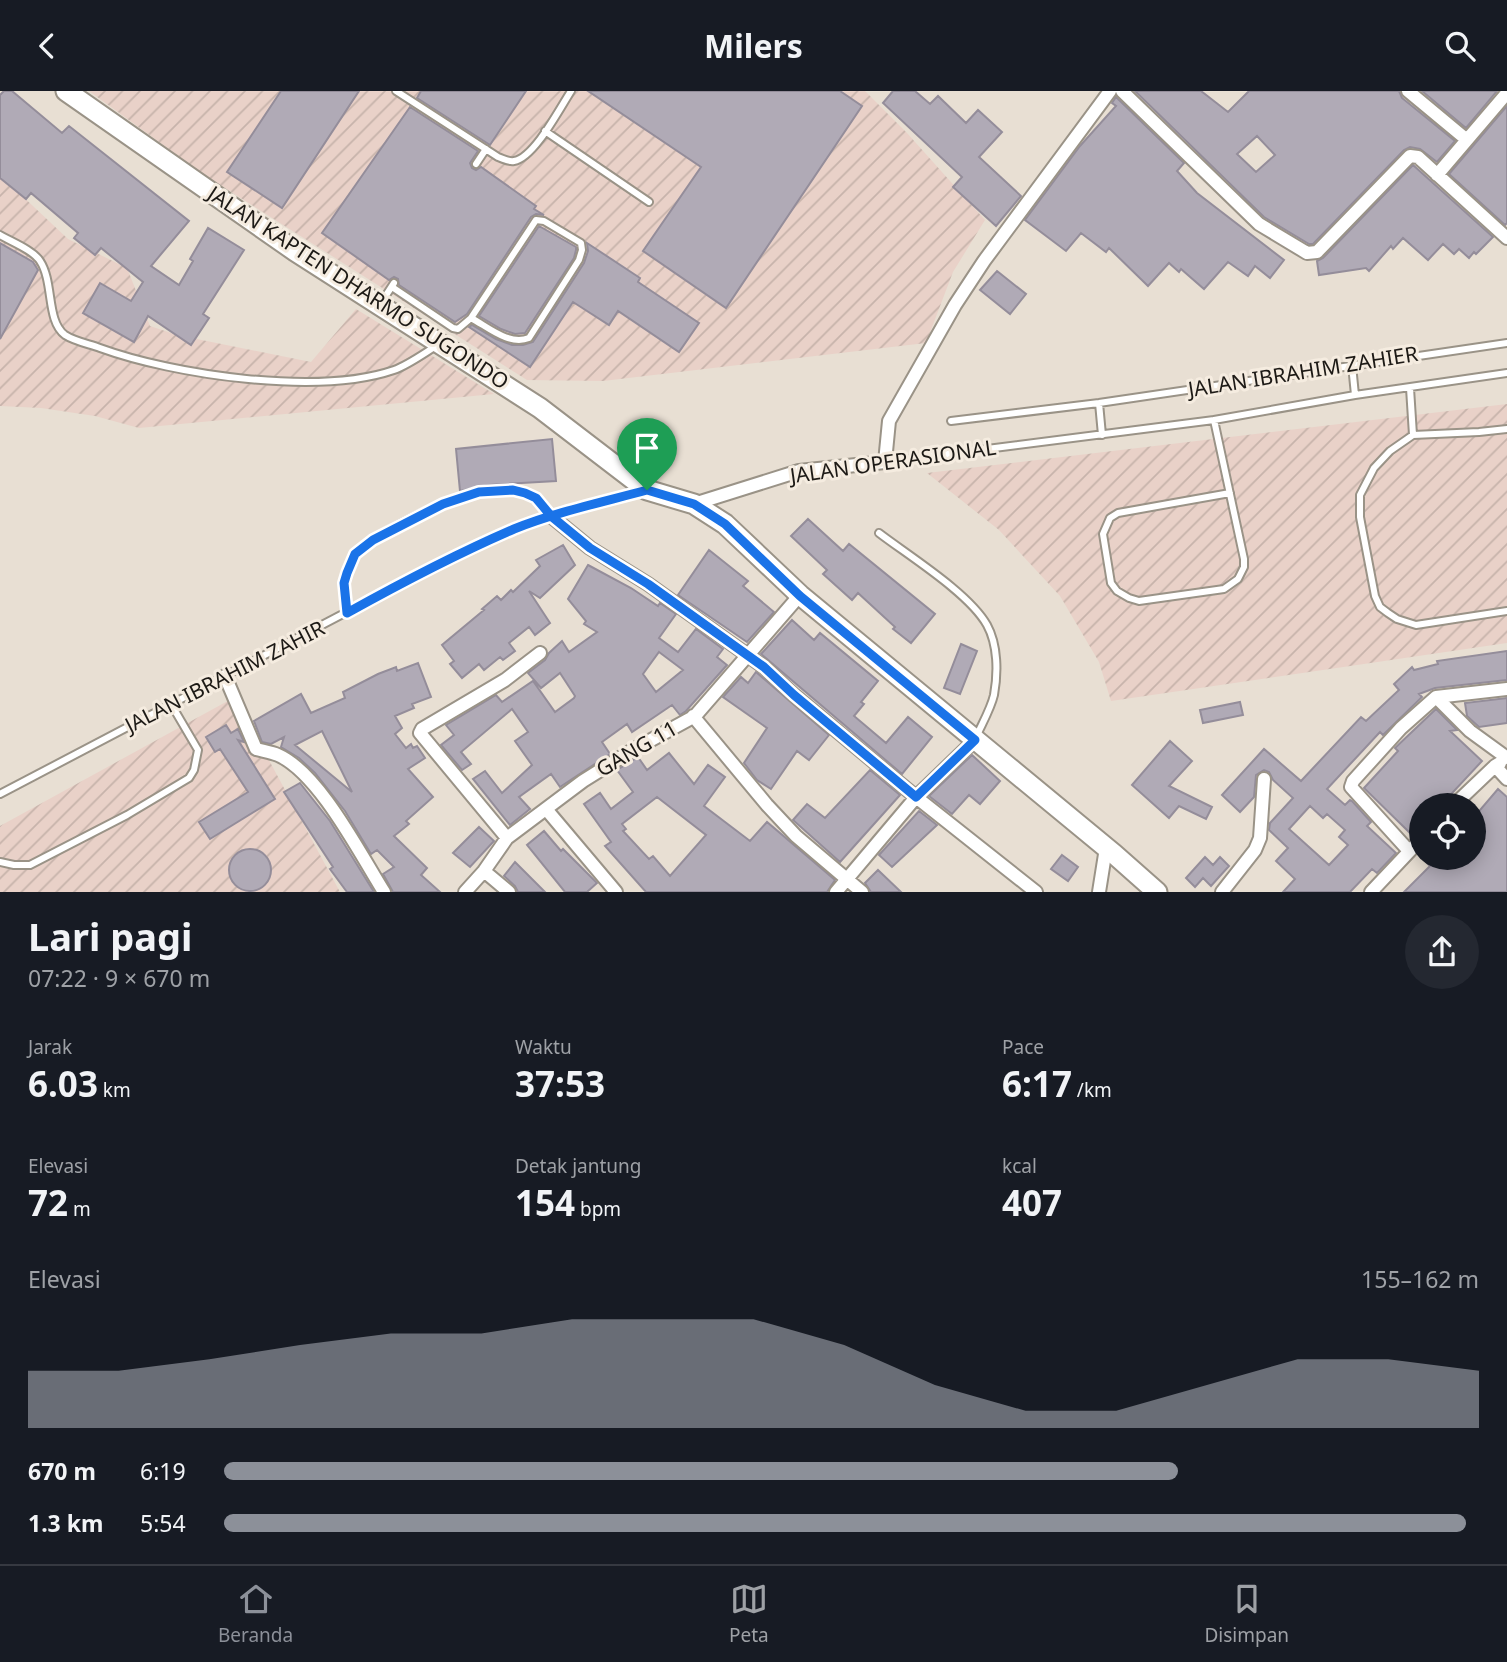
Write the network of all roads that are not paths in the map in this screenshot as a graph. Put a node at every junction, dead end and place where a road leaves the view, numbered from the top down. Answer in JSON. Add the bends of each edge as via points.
{"nodes":[{"id":1,"x":66,"y":91,"type":"edge"},
{"id":2,"x":396,"y":91,"type":"edge"},
{"id":3,"x":571,"y":91,"type":"edge"},
{"id":4,"x":1110,"y":91,"type":"edge"},
{"id":5,"x":1122,"y":91,"type":"edge"},
{"id":6,"x":1408,"y":91,"type":"edge"},
{"id":7,"x":1507,"y":93,"type":"edge"},
{"id":8,"x":545,"y":131,"type":"junction"},
{"id":9,"x":1467,"y":140,"type":"junction"},
{"id":10,"x":486,"y":149,"type":"junction"},
{"id":11,"x":476,"y":164,"type":"dead end"},
{"id":12,"x":1437,"y":175,"type":"junction"},
{"id":13,"x":649,"y":202,"type":"dead end"},
{"id":14,"x":0,"y":235,"type":"edge"},
{"id":15,"x":1507,"y":238,"type":"edge"},
{"id":16,"x":380,"y":305,"type":"junction"},
{"id":17,"x":471,"y":318,"type":"junction"},
{"id":18,"x":441,"y":343,"type":"junction"},
{"id":19,"x":1507,"y":343,"type":"edge"},
{"id":20,"x":1352,"y":365,"type":"junction"},
{"id":21,"x":1507,"y":373,"type":"edge"},
{"id":22,"x":1410,"y":388,"type":"junction"},
{"id":23,"x":1356,"y":395,"type":"junction"},
{"id":24,"x":1100,"y":403,"type":"junction"},
{"id":25,"x":1214,"y":420,"type":"junction"},
{"id":26,"x":951,"y":421,"type":"dead end"},
{"id":27,"x":1507,"y":429,"type":"edge"},
{"id":28,"x":1102,"y":435,"type":"junction"},
{"id":29,"x":1413,"y":435,"type":"junction"},
{"id":30,"x":885,"y":462,"type":"junction"},
{"id":31,"x":647,"y":490,"type":"junction"},
{"id":32,"x":1230,"y":493,"type":"junction"},
{"id":33,"x":694,"y":504,"type":"junction"},
{"id":34,"x":551,"y":516,"type":"junction"},
{"id":35,"x":879,"y":533,"type":"dead end"},
{"id":36,"x":800,"y":596,"type":"junction"},
{"id":37,"x":1507,"y":611,"type":"edge"},
{"id":38,"x":347,"y":613,"type":"junction"},
{"id":39,"x":540,"y":653,"type":"dead end"},
{"id":40,"x":748,"y":656,"type":"junction"},
{"id":41,"x":225,"y":676,"type":"junction"},
{"id":42,"x":1507,"y":689,"type":"edge"},
{"id":43,"x":1436,"y":697,"type":"junction"},
{"id":44,"x":172,"y":704,"type":"junction"},
{"id":45,"x":693,"y":716,"type":"junction"},
{"id":46,"x":975,"y":740,"type":"junction"},
{"id":47,"x":1503,"y":761,"type":"edge"},
{"id":48,"x":1264,"y":779,"type":"dead end"},
{"id":49,"x":1507,"y":779,"type":"edge"},
{"id":50,"x":1467,"y":793,"type":"edge"},
{"id":51,"x":0,"y":794,"type":"edge"},
{"id":52,"x":917,"y":796,"type":"junction"},
{"id":53,"x":546,"y":809,"type":"junction"},
{"id":54,"x":507,"y":838,"type":"junction"},
{"id":55,"x":1105,"y":848,"type":"junction"},
{"id":56,"x":1409,"y":851,"type":"joint"},
{"id":57,"x":0,"y":862,"type":"edge"},
{"id":58,"x":484,"y":871,"type":"junction"},
{"id":59,"x":847,"y":878,"type":"junction"},
{"id":60,"x":384,"y":892,"type":"edge"},
{"id":61,"x":465,"y":892,"type":"edge"},
{"id":62,"x":509,"y":892,"type":"edge"},
{"id":63,"x":616,"y":892,"type":"edge"},
{"id":64,"x":836,"y":892,"type":"edge"},
{"id":65,"x":862,"y":892,"type":"edge"},
{"id":66,"x":1036,"y":892,"type":"edge"},
{"id":67,"x":1099,"y":892,"type":"edge"},
{"id":68,"x":1157,"y":892,"type":"edge"},
{"id":69,"x":1222,"y":892,"type":"edge"},
{"id":70,"x":1371,"y":892,"type":"edge"}],
"edges":[{"from":1,"to":16,"type":"main road","name":"JALAN KAPTEN DHARMO SUGONDO"},
{"from":2,"to":10,"type":"lane"},
{"from":3,"to":8,"type":"lane"},
{"from":4,"to":30,"type":"street","via":[[955,305],[889,421]]},
{"from":5,"to":12,"type":"street","via":[[1259,224],[1307,253],[1317,252],[1410,156],[1418,157]]},
{"from":6,"to":9,"type":"street"},
{"from":7,"to":9,"type":"street"},
{"from":8,"to":10,"type":"lane","via":[[517,161]]},
{"from":8,"to":13,"type":"lane"},
{"from":9,"to":12,"type":"street"},
{"from":10,"to":11,"type":"lane"},
{"from":12,"to":15,"type":"street"},
{"from":14,"to":18,"type":"lane","via":[[39,258],[47,275],[55,325],[66,336],[123,356],[199,372],[284,382],[343,380],[395,370]]},
{"from":16,"to":17,"type":"lane","via":[[393,285],[456,329]]},
{"from":16,"to":18,"type":"main road","name":"JALAN KAPTEN DHARMO SUGONDO"},
{"from":17,"to":17,"type":"lane","via":[[509,339],[529,338],[579,260],[581,243],[536,220]]},
{"from":18,"to":31,"type":"main road","name":"JALAN KAPTEN DHARMO SUGONDO","via":[[540,408]]},
{"from":19,"to":20,"type":"lane","name":"JALAN IBRAHIM ZAHIER"},
{"from":20,"to":23,"type":"lane"},
{"from":20,"to":24,"type":"lane","name":"JALAN IBRAHIM ZAHIER"},
{"from":21,"to":22,"type":"lane","name":"JALAN IBRAHIM ZAHIER"},
{"from":22,"to":23,"type":"lane","name":"JALAN IBRAHIM ZAHIER"},
{"from":22,"to":29,"type":"lane"},
{"from":23,"to":25,"type":"lane","name":"JALAN IBRAHIM ZAHIER"},
{"from":24,"to":26,"type":"lane","name":"JALAN OPERASIONAL"},
{"from":24,"to":28,"type":"lane"},
{"from":25,"to":28,"type":"lane","name":"JALAN IBRAHIM ZAHIER"},
{"from":25,"to":32,"type":"lane"},
{"from":27,"to":29,"type":"lane"},
{"from":28,"to":30,"type":"lane","name":"JALAN OPERASIONAL"},
{"from":29,"to":37,"type":"lane","via":[[1374,468],[1360,495],[1360,517],[1380,607],[1416,625]]},
{"from":30,"to":33,"type":"street","name":"JALAN OPERASIONAL","via":[[799,471]]},
{"from":31,"to":33,"type":"main road"},
{"from":31,"to":34,"type":"lane","name":"JALAN IBRAHIM ZAHIR"},
{"from":32,"to":32,"type":"lane","via":[[1244,559],[1244,567],[1231,585],[1139,601],[1117,591],[1111,583],[1103,534],[1110,518]]},
{"from":33,"to":36,"type":"main road","via":[[725,524]]},
{"from":34,"to":38,"type":"lane","name":"JALAN IBRAHIM ZAHIR","via":[[421,573]]},
{"from":34,"to":38,"type":"lane","via":[[536,498],[513,490],[479,492],[411,519],[355,554],[344,583]]},
{"from":34,"to":40,"type":"street"},
{"from":35,"to":46,"type":"lane","via":[[962,596],[987,625],[996,679]]},
{"from":36,"to":40,"type":"street","name":"GANG 11"},
{"from":36,"to":46,"type":"main road"},
{"from":38,"to":41,"type":"lane","name":"JALAN IBRAHIM ZAHIR"},
{"from":39,"to":54,"type":"street","via":[[505,680],[420,731]]},
{"from":40,"to":45,"type":"street","name":"GANG 11"},
{"from":40,"to":52,"type":"street"},
{"from":41,"to":44,"type":"lane","name":"JALAN IBRAHIM ZAHIR"},
{"from":41,"to":60,"type":"street","via":[[257,748],[279,755],[327,801]]},
{"from":42,"to":43,"type":"street"},
{"from":43,"to":47,"type":"street"},
{"from":43,"to":56,"type":"street","via":[[1352,783],[1370,811]]},
{"from":44,"to":51,"type":"lane","name":"JALAN IBRAHIM ZAHIR"},
{"from":44,"to":57,"type":"lane","via":[[198,750],[189,778],[30,866]]},
{"from":45,"to":53,"type":"street","name":"GANG 11","via":[[583,781]]},
{"from":45,"to":59,"type":"street","via":[[774,813]]},
{"from":46,"to":52,"type":"street"},
{"from":46,"to":55,"type":"main road"},
{"from":47,"to":49,"type":"street"},
{"from":47,"to":50,"type":"street"},
{"from":48,"to":69,"type":"street","via":[[1260,838]]},
{"from":52,"to":59,"type":"street"},
{"from":52,"to":66,"type":"street"},
{"from":53,"to":54,"type":"street","name":"GANG 11"},
{"from":53,"to":63,"type":"street"},
{"from":54,"to":58,"type":"street","name":"GANG 11"},
{"from":55,"to":67,"type":"street"},
{"from":55,"to":68,"type":"main road"},
{"from":56,"to":70,"type":"street"},
{"from":58,"to":61,"type":"street","name":"GANG 11"},
{"from":58,"to":62,"type":"street"},
{"from":59,"to":64,"type":"street"},
{"from":59,"to":65,"type":"street"}]}
